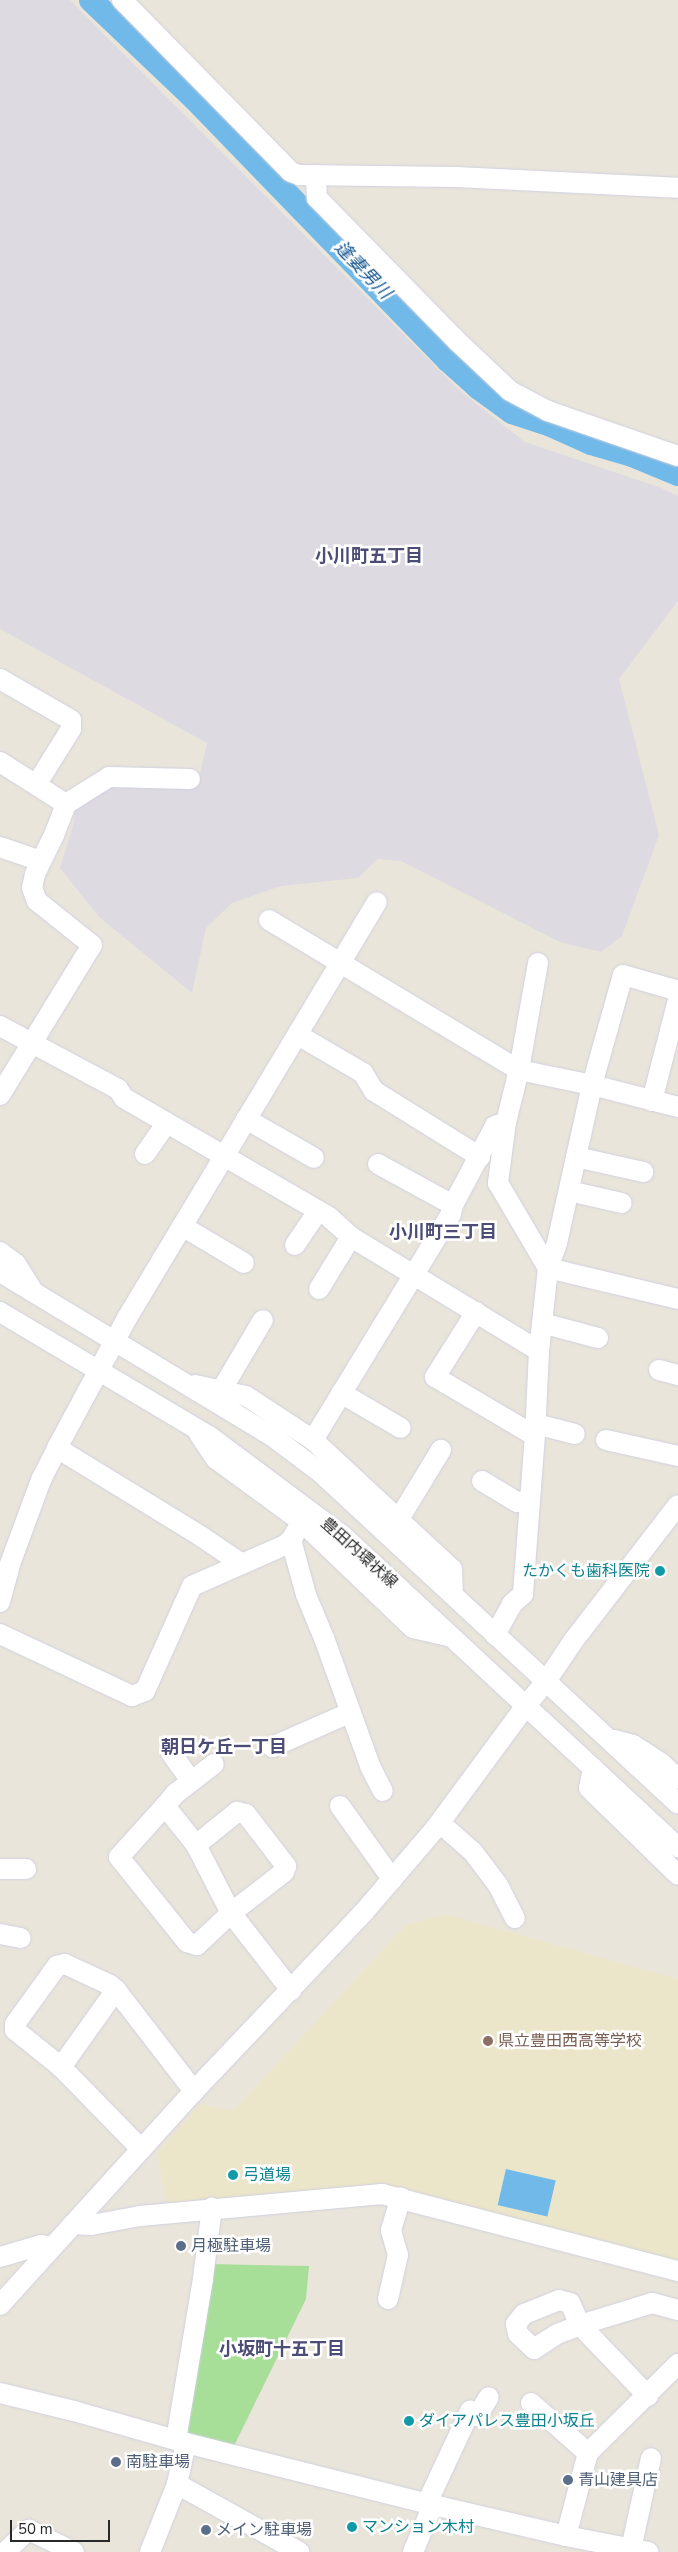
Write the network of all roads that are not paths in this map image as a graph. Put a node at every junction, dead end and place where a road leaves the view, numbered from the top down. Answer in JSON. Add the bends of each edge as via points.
{"nodes":[{"id":1,"x":122,"y":0,"type":"edge"},
{"id":2,"x":316,"y":175,"type":"junction"},
{"id":3,"x":678,"y":188,"type":"edge"},
{"id":4,"x":678,"y":456,"type":"edge"},
{"id":5,"x":0,"y":679,"type":"edge"},
{"id":6,"x":0,"y":762,"type":"edge"},
{"id":7,"x":190,"y":779,"type":"dead end"},
{"id":8,"x":36,"y":785,"type":"junction"},
{"id":9,"x":66,"y":804,"type":"junction"},
{"id":10,"x":0,"y":846,"type":"edge"},
{"id":11,"x":41,"y":861,"type":"junction"},
{"id":12,"x":378,"y":902,"type":"dead end"},
{"id":13,"x":268,"y":920,"type":"dead end"},
{"id":14,"x":538,"y":963,"type":"dead end"},
{"id":15,"x":340,"y":965,"type":"junction"},
{"id":16,"x":678,"y":998,"type":"edge"},
{"id":17,"x":0,"y":1026,"type":"edge"},
{"id":18,"x":298,"y":1035,"type":"junction"},
{"id":19,"x":30,"y":1044,"type":"junction"},
{"id":20,"x":519,"y":1070,"type":"junction"},
{"id":21,"x":592,"y":1085,"type":"junction"},
{"id":22,"x":0,"y":1095,"type":"edge"},
{"id":23,"x":652,"y":1101,"type":"junction"},
{"id":24,"x":678,"y":1107,"type":"edge"},
{"id":25,"x":246,"y":1119,"type":"junction"},
{"id":26,"x":506,"y":1122,"type":"junction"},
{"id":27,"x":167,"y":1123,"type":"junction"},
{"id":28,"x":145,"y":1154,"type":"dead end"},
{"id":29,"x":223,"y":1156,"type":"junction"},
{"id":30,"x":480,"y":1157,"type":"junction"},
{"id":31,"x":576,"y":1157,"type":"junction"},
{"id":32,"x":314,"y":1158,"type":"dead end"},
{"id":33,"x":378,"y":1164,"type":"dead end"},
{"id":34,"x":643,"y":1172,"type":"dead end"},
{"id":35,"x":569,"y":1191,"type":"junction"},
{"id":36,"x":622,"y":1204,"type":"dead end"},
{"id":37,"x":452,"y":1206,"type":"junction"},
{"id":38,"x":318,"y":1211,"type":"junction"},
{"id":39,"x":182,"y":1226,"type":"junction"},
{"id":40,"x":351,"y":1237,"type":"junction"},
{"id":41,"x":295,"y":1245,"type":"dead end"},
{"id":42,"x":0,"y":1252,"type":"edge"},
{"id":43,"x":244,"y":1263,"type":"dead end"},
{"id":44,"x":548,"y":1268,"type":"junction"},
{"id":45,"x":0,"y":1272,"type":"edge"},
{"id":46,"x":413,"y":1273,"type":"junction"},
{"id":47,"x":319,"y":1288,"type":"dead end"},
{"id":48,"x":33,"y":1292,"type":"junction"},
{"id":49,"x":678,"y":1299,"type":"edge"},
{"id":50,"x":0,"y":1312,"type":"edge"},
{"id":51,"x":476,"y":1312,"type":"junction"},
{"id":52,"x":263,"y":1320,"type":"dead end"},
{"id":53,"x":542,"y":1323,"type":"junction"},
{"id":54,"x":9,"y":1324,"type":"edge"},
{"id":55,"x":598,"y":1338,"type":"dead end"},
{"id":56,"x":115,"y":1343,"type":"junction"},
{"id":57,"x":539,"y":1351,"type":"junction"},
{"id":58,"x":100,"y":1371,"type":"junction"},
{"id":59,"x":186,"y":1383,"type":"junction"},
{"id":60,"x":222,"y":1389,"type":"junction"},
{"id":61,"x":341,"y":1393,"type":"junction"},
{"id":62,"x":196,"y":1428,"type":"junction"},
{"id":63,"x":400,"y":1428,"type":"dead end"},
{"id":64,"x":535,"y":1430,"type":"junction"},
{"id":65,"x":575,"y":1434,"type":"dead end"},
{"id":66,"x":313,"y":1440,"type":"junction"},
{"id":67,"x":606,"y":1440,"type":"dead end"},
{"id":68,"x":57,"y":1448,"type":"junction"},
{"id":69,"x":441,"y":1450,"type":"dead end"},
{"id":70,"x":678,"y":1456,"type":"edge"},
{"id":71,"x":482,"y":1481,"type":"dead end"},
{"id":72,"x":530,"y":1501,"type":"junction"},
{"id":73,"x":678,"y":1505,"type":"edge"},
{"id":74,"x":399,"y":1519,"type":"junction"},
{"id":75,"x":302,"y":1522,"type":"junction"},
{"id":76,"x":291,"y":1540,"type":"junction"},
{"id":77,"x":5,"y":1561,"type":"edge"},
{"id":78,"x":242,"y":1564,"type":"junction"},
{"id":79,"x":453,"y":1596,"type":"junction"},
{"id":80,"x":0,"y":1602,"type":"edge"},
{"id":81,"x":0,"y":1634,"type":"edge"},
{"id":82,"x":495,"y":1635,"type":"junction"},
{"id":83,"x":450,"y":1636,"type":"junction"},
{"id":84,"x":547,"y":1680,"type":"junction"},
{"id":85,"x":525,"y":1707,"type":"junction"},
{"id":86,"x":349,"y":1713,"type":"junction"},
{"id":87,"x":608,"y":1739,"type":"junction"},
{"id":88,"x":272,"y":1747,"type":"dead end"},
{"id":89,"x":170,"y":1753,"type":"dead end"},
{"id":90,"x":214,"y":1764,"type":"dead end"},
{"id":91,"x":593,"y":1768,"type":"junction"},
{"id":92,"x":678,"y":1779,"type":"edge"},
{"id":93,"x":191,"y":1781,"type":"junction"},
{"id":94,"x":383,"y":1791,"type":"dead end"},
{"id":95,"x":678,"y":1804,"type":"edge"},
{"id":96,"x":165,"y":1806,"type":"junction"},
{"id":97,"x":340,"y":1806,"type":"dead end"},
{"id":98,"x":440,"y":1823,"type":"junction"},
{"id":99,"x":196,"y":1845,"type":"junction"},
{"id":100,"x":678,"y":1847,"type":"edge"},
{"id":101,"x":0,"y":1869,"type":"edge"},
{"id":102,"x":26,"y":1869,"type":"dead end"},
{"id":103,"x":678,"y":1875,"type":"edge"},
{"id":104,"x":392,"y":1879,"type":"junction"},
{"id":105,"x":231,"y":1912,"type":"junction"},
{"id":106,"x":515,"y":1918,"type":"dead end"},
{"id":107,"x":0,"y":1934,"type":"edge"},
{"id":108,"x":21,"y":1938,"type":"dead end"},
{"id":109,"x":116,"y":1990,"type":"junction"},
{"id":110,"x":291,"y":1990,"type":"junction"},
{"id":111,"x":61,"y":2067,"type":"junction"},
{"id":112,"x":194,"y":2091,"type":"junction"},
{"id":113,"x":141,"y":2149,"type":"junction"},
{"id":114,"x":401,"y":2198,"type":"junction"},
{"id":115,"x":212,"y":2208,"type":"junction"},
{"id":116,"x":73,"y":2224,"type":"junction"},
{"id":117,"x":51,"y":2247,"type":"junction"},
{"id":118,"x":0,"y":2257,"type":"edge"},
{"id":119,"x":678,"y":2271,"type":"edge"},
{"id":120,"x":388,"y":2299,"type":"dead end"},
{"id":121,"x":0,"y":2305,"type":"edge"},
{"id":122,"x":678,"y":2310,"type":"edge"},
{"id":123,"x":678,"y":2364,"type":"edge"},
{"id":124,"x":0,"y":2393,"type":"edge"},
{"id":125,"x":648,"y":2396,"type":"junction"},
{"id":126,"x":489,"y":2397,"type":"dead end"},
{"id":127,"x":530,"y":2403,"type":"dead end"},
{"id":128,"x":181,"y":2442,"type":"junction"},
{"id":129,"x":588,"y":2453,"type":"junction"},
{"id":130,"x":651,"y":2458,"type":"dead end"},
{"id":131,"x":177,"y":2484,"type":"junction"},
{"id":132,"x":430,"y":2504,"type":"junction"},
{"id":133,"x":566,"y":2536,"type":"junction"},
{"id":134,"x":639,"y":2550,"type":"edge"},
{"id":135,"x":5,"y":2552,"type":"edge"},
{"id":136,"x":74,"y":2552,"type":"edge"},
{"id":137,"x":150,"y":2552,"type":"edge"},
{"id":138,"x":299,"y":2552,"type":"edge"},
{"id":139,"x":413,"y":2552,"type":"edge"}],
"edges":[{"from":1,"to":2,"type":"street","via":[[287,170],[299,175]]},
{"from":2,"to":3,"type":"street","via":[[456,177]]},
{"from":2,"to":4,"type":"street","via":[[317,198],[510,391],[548,411]]},
{"from":5,"to":8,"type":"street","via":[[71,720],[72,729]]},
{"from":6,"to":8,"type":"street"},
{"from":7,"to":9,"type":"street","via":[[109,777]]},
{"from":8,"to":9,"type":"street"},
{"from":9,"to":11,"type":"street"},
{"from":10,"to":11,"type":"street"},
{"from":11,"to":19,"type":"street","via":[[34,874],[32,888],[38,901],[92,945]]},
{"from":12,"to":15,"type":"street"},
{"from":13,"to":15,"type":"street"},
{"from":14,"to":20,"type":"street"},
{"from":15,"to":18,"type":"street"},
{"from":15,"to":20,"type":"street"},
{"from":16,"to":21,"type":"street","via":[[674,990],[623,975]]},
{"from":16,"to":23,"type":"street"},
{"from":17,"to":19,"type":"street"},
{"from":18,"to":25,"type":"street"},
{"from":18,"to":30,"type":"street","via":[[363,1073],[374,1091]]},
{"from":19,"to":22,"type":"street"},
{"from":19,"to":27,"type":"street","via":[[118,1089],[124,1098]]},
{"from":20,"to":21,"type":"street"},
{"from":20,"to":26,"type":"street"},
{"from":21,"to":23,"type":"street"},
{"from":21,"to":31,"type":"street"},
{"from":23,"to":24,"type":"street"},
{"from":25,"to":29,"type":"street"},
{"from":25,"to":32,"type":"street"},
{"from":26,"to":30,"type":"street","via":[[495,1126]]},
{"from":26,"to":44,"type":"street","via":[[498,1183]]},
{"from":27,"to":28,"type":"street"},
{"from":27,"to":29,"type":"street"},
{"from":29,"to":38,"type":"street"},
{"from":29,"to":39,"type":"street"},
{"from":30,"to":37,"type":"street"},
{"from":31,"to":34,"type":"street"},
{"from":31,"to":35,"type":"street"},
{"from":33,"to":37,"type":"street"},
{"from":35,"to":36,"type":"street"},
{"from":35,"to":44,"type":"street"},
{"from":37,"to":46,"type":"street","via":[[451,1214]]},
{"from":38,"to":40,"type":"street"},
{"from":38,"to":41,"type":"street"},
{"from":39,"to":43,"type":"street"},
{"from":39,"to":56,"type":"street"},
{"from":40,"to":46,"type":"street"},
{"from":40,"to":47,"type":"street"},
{"from":42,"to":48,"type":"street","via":[[16,1264]]},
{"from":44,"to":49,"type":"street"},
{"from":44,"to":53,"type":"street"},
{"from":45,"to":48,"type":"street","name":"豊田内環状線"},
{"from":46,"to":51,"type":"street"},
{"from":46,"to":61,"type":"street"},
{"from":48,"to":56,"type":"street","name":"豊田内環状線"},
{"from":50,"to":54,"type":"street","name":"豊田内環状線"},
{"from":51,"to":57,"type":"street"},
{"from":51,"to":64,"type":"street","via":[[435,1377]]},
{"from":52,"to":60,"type":"street"},
{"from":53,"to":55,"type":"street"},
{"from":53,"to":57,"type":"street"},
{"from":54,"to":58,"type":"street","name":"豊田内環状線"},
{"from":56,"to":58,"type":"street"},
{"from":56,"to":59,"type":"street","name":"豊田内環状線"},
{"from":57,"to":64,"type":"street"},
{"from":58,"to":62,"type":"street","name":"豊田内環状線"},
{"from":58,"to":68,"type":"street"},
{"from":59,"to":60,"type":"street"},
{"from":59,"to":79,"type":"street","name":"豊田内環状線","via":[[272,1436],[320,1472]]},
{"from":60,"to":66,"type":"street","via":[[246,1396]]},
{"from":61,"to":63,"type":"street"},
{"from":61,"to":66,"type":"street"},
{"from":62,"to":75,"type":"street","via":[[216,1459]]},
{"from":62,"to":83,"type":"street","name":"豊田内環状線","via":[[342,1535]]},
{"from":64,"to":65,"type":"street"},
{"from":64,"to":72,"type":"street"},
{"from":66,"to":74,"type":"street"},
{"from":67,"to":70,"type":"street"},
{"from":68,"to":77,"type":"street"},
{"from":68,"to":78,"type":"street"},
{"from":69,"to":74,"type":"street"},
{"from":71,"to":72,"type":"street","via":[[518,1502]]},
{"from":72,"to":82,"type":"street","via":[[523,1594],[512,1604]]},
{"from":73,"to":84,"type":"street"},
{"from":74,"to":79,"type":"street","via":[[452,1568]]},
{"from":75,"to":76,"type":"street"},
{"from":75,"to":83,"type":"street","via":[[413,1628]]},
{"from":76,"to":78,"type":"street"},
{"from":76,"to":86,"type":"street","via":[[306,1595]]},
{"from":77,"to":80,"type":"street"},
{"from":78,"to":81,"type":"street","via":[[192,1586],[144,1691],[132,1696]]},
{"from":79,"to":82,"type":"street","name":"豊田内環状線"},
{"from":82,"to":84,"type":"street","name":"豊田内環状線"},
{"from":83,"to":85,"type":"street","name":"豊田内環状線"},
{"from":84,"to":85,"type":"street"},
{"from":84,"to":87,"type":"street","name":"豊田内環状線"},
{"from":85,"to":91,"type":"street","name":"豊田内環状線"},
{"from":85,"to":98,"type":"street"},
{"from":86,"to":88,"type":"street"},
{"from":86,"to":94,"type":"street"},
{"from":87,"to":92,"type":"street","via":[[633,1744]]},
{"from":87,"to":95,"type":"street","name":"豊田内環状線"},
{"from":89,"to":93,"type":"street"},
{"from":90,"to":93,"type":"street"},
{"from":91,"to":100,"type":"street","name":"豊田内環状線"},
{"from":91,"to":103,"type":"street","via":[[589,1788]]},
{"from":93,"to":96,"type":"street"},
{"from":96,"to":99,"type":"street"},
{"from":96,"to":105,"type":"street","via":[[121,1852],[118,1857],[121,1862],[192,1945],[197,1945]]},
{"from":97,"to":104,"type":"street"},
{"from":98,"to":104,"type":"street"},
{"from":98,"to":106,"type":"street","via":[[473,1852],[498,1885]]},
{"from":99,"to":105,"type":"street"},
{"from":99,"to":105,"type":"street","via":[[241,1812],[246,1814],[286,1866],[284,1872]]},
{"from":101,"to":102,"type":"street"},
{"from":104,"to":110,"type":"street"},
{"from":105,"to":110,"type":"street"},
{"from":107,"to":108,"type":"street"},
{"from":109,"to":111,"type":"street"},
{"from":109,"to":111,"type":"street","via":[[61,1964],[16,2020],[15,2030]]},
{"from":109,"to":112,"type":"street"},
{"from":110,"to":112,"type":"street"},
{"from":111,"to":113,"type":"street"},
{"from":112,"to":113,"type":"street"},
{"from":113,"to":116,"type":"street"},
{"from":114,"to":115,"type":"street","via":[[382,2194]]},
{"from":114,"to":119,"type":"street"},
{"from":114,"to":120,"type":"street","via":[[391,2230],[398,2255]]},
{"from":115,"to":116,"type":"street","via":[[90,2225]]},
{"from":115,"to":128,"type":"street"},
{"from":116,"to":117,"type":"street"},
{"from":117,"to":118,"type":"street","via":[[41,2245]]},
{"from":117,"to":121,"type":"street"},
{"from":122,"to":125,"type":"street","via":[[652,2303],[580,2325]]},
{"from":123,"to":125,"type":"street"},
{"from":124,"to":128,"type":"street"},
{"from":125,"to":129,"type":"street"},
{"from":126,"to":132,"type":"street","via":[[476,2416],[470,2411]]},
{"from":127,"to":129,"type":"street"},
{"from":128,"to":131,"type":"street"},
{"from":128,"to":132,"type":"street"},
{"from":129,"to":133,"type":"street"},
{"from":130,"to":134,"type":"street"},
{"from":131,"to":137,"type":"street"},
{"from":131,"to":138,"type":"street"},
{"from":132,"to":133,"type":"street"},
{"from":132,"to":139,"type":"street"},
{"from":133,"to":134,"type":"street"},
{"from":135,"to":136,"type":"street","via":[[29,2530]]}]}
